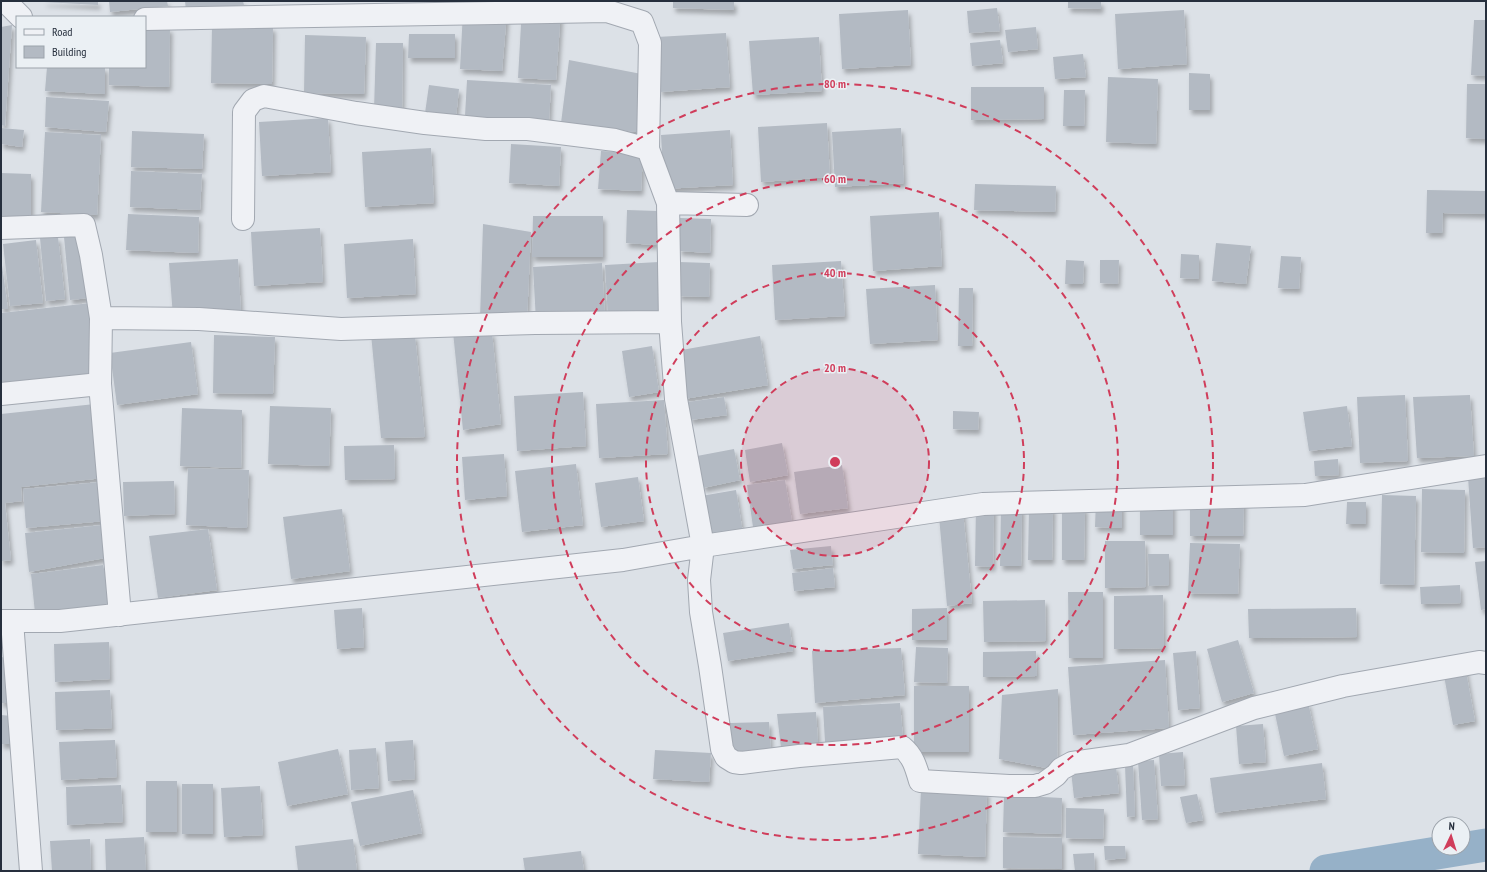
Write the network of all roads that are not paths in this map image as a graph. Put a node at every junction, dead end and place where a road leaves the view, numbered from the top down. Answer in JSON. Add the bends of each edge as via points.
{"nodes":[{"id":1,"x":9,"y":1,"type":"edge"},
{"id":2,"x":20,"y":16,"type":"edge"},
{"id":3,"x":146,"y":19,"type":"edge"},
{"id":4,"x":648,"y":149,"type":"junction"},
{"id":5,"x":668,"y":203,"type":"junction"},
{"id":6,"x":747,"y":204,"type":"dead end"},
{"id":7,"x":243,"y":219,"type":"dead end"},
{"id":8,"x":1,"y":228,"type":"edge"},
{"id":9,"x":100,"y":318,"type":"junction"},
{"id":10,"x":670,"y":322,"type":"junction"},
{"id":11,"x":100,"y":384,"type":"junction"},
{"id":12,"x":1,"y":394,"type":"edge"},
{"id":13,"x":1486,"y":466,"type":"edge"},
{"id":14,"x":703,"y":546,"type":"junction"},
{"id":15,"x":120,"y":615,"type":"junction"},
{"id":16,"x":7,"y":621,"type":"edge"},
{"id":17,"x":1486,"y":662,"type":"edge"},
{"id":18,"x":31,"y":871,"type":"edge"}],
"edges":[{"from":1,"to":2,"type":"street","via":[[9,5]]},
{"from":3,"to":4,"type":"street","via":[[607,11],[642,22],[650,43]]},
{"from":4,"to":5,"type":"street"},
{"from":4,"to":7,"type":"street","via":[[615,140],[528,130],[424,123],[264,96],[253,100],[244,112]]},
{"from":5,"to":6,"type":"street"},
{"from":5,"to":10,"type":"street"},
{"from":8,"to":9,"type":"street","via":[[84,225]]},
{"from":9,"to":10,"type":"street","via":[[199,319],[341,329]]},
{"from":9,"to":11,"type":"street"},
{"from":10,"to":14,"type":"street","via":[[676,399]]},
{"from":11,"to":12,"type":"street"},
{"from":11,"to":15,"type":"street"},
{"from":13,"to":14,"type":"street","via":[[1305,495],[983,504]]},
{"from":14,"to":15,"type":"street","via":[[623,560]]},
{"from":14,"to":17,"type":"street","via":[[699,580],[701,612],[722,750],[726,757],[734,762],[902,747],[910,753],[920,781],[1035,786],[1046,783],[1062,768],[1072,763],[1129,755],[1254,708],[1343,686]]},
{"from":15,"to":16,"type":"street","via":[[60,621]]},
{"from":16,"to":18,"type":"street"}]}
